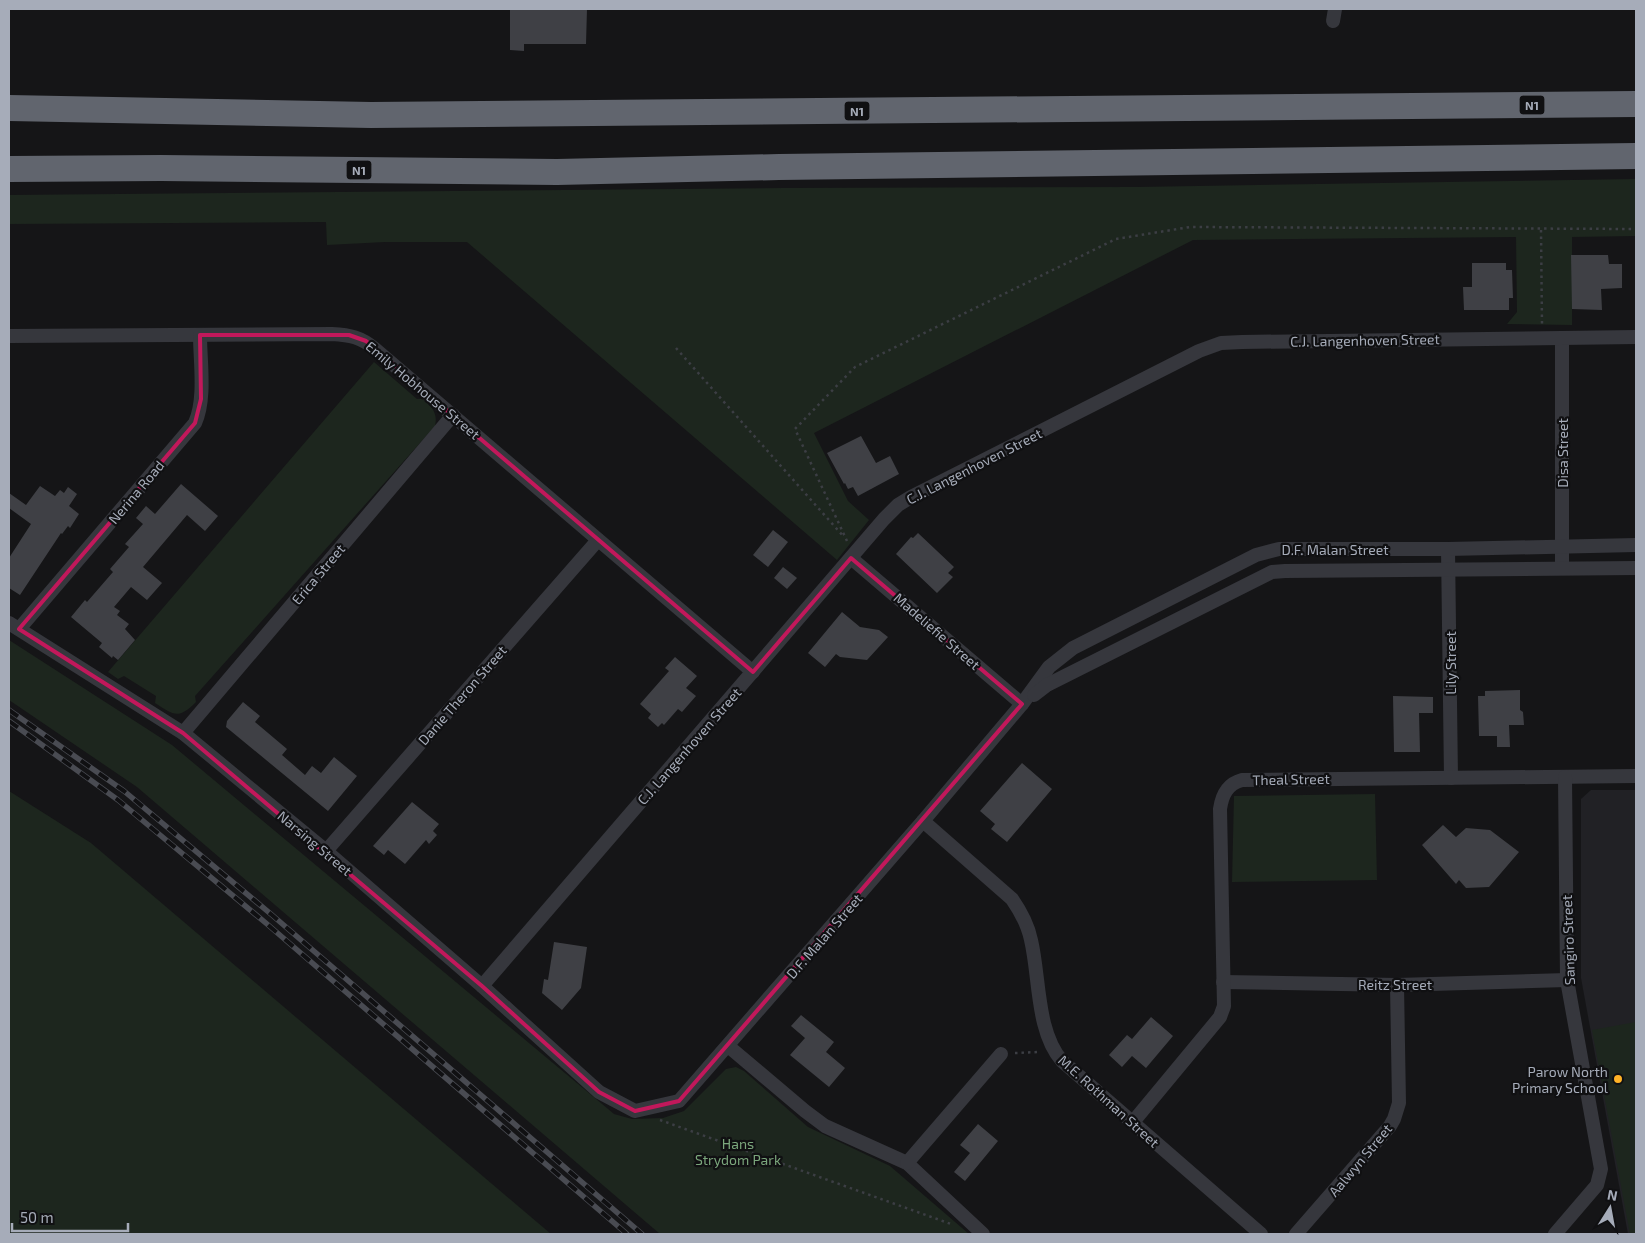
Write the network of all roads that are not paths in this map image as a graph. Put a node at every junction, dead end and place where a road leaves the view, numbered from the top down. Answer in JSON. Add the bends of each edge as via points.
{"nodes":[{"id":1,"x":1636,"y":104,"type":"edge"},
{"id":2,"x":9,"y":108,"type":"edge"},
{"id":3,"x":286,"y":113,"type":"junction"},
{"id":4,"x":9,"y":117,"type":"edge"},
{"id":5,"x":1636,"y":156,"type":"edge"},
{"id":6,"x":9,"y":169,"type":"edge"},
{"id":7,"x":200,"y":335,"type":"junction"},
{"id":8,"x":9,"y":336,"type":"edge"},
{"id":9,"x":1636,"y":337,"type":"edge"},
{"id":10,"x":1562,"y":338,"type":"junction"},
{"id":11,"x":453,"y":415,"type":"junction"},
{"id":12,"x":598,"y":540,"type":"junction"},
{"id":13,"x":1562,"y":546,"type":"junction"},
{"id":14,"x":1636,"y":546,"type":"edge"},
{"id":15,"x":1448,"y":549,"type":"junction"},
{"id":16,"x":1263,"y":552,"type":"junction"},
{"id":17,"x":851,"y":558,"type":"junction"},
{"id":18,"x":1562,"y":568,"type":"junction"},
{"id":19,"x":1636,"y":568,"type":"edge"},
{"id":20,"x":1449,"y":570,"type":"junction"},
{"id":21,"x":1272,"y":572,"type":"junction"},
{"id":22,"x":14,"y":626,"type":"edge"},
{"id":23,"x":753,"y":672,"type":"junction"},
{"id":24,"x":1022,"y":704,"type":"junction"},
{"id":25,"x":183,"y":733,"type":"junction"},
{"id":26,"x":1636,"y":776,"type":"edge"},
{"id":27,"x":1565,"y":777,"type":"junction"},
{"id":28,"x":1451,"y":778,"type":"junction"},
{"id":29,"x":923,"y":822,"type":"junction"},
{"id":30,"x":326,"y":851,"type":"junction"},
{"id":31,"x":1567,"y":980,"type":"junction"},
{"id":32,"x":1223,"y":982,"type":"junction"},
{"id":33,"x":1397,"y":984,"type":"junction"},
{"id":34,"x":482,"y":986,"type":"junction"},
{"id":35,"x":728,"y":1046,"type":"junction"},
{"id":36,"x":1001,"y":1054,"type":"road end"},
{"id":37,"x":634,"y":1111,"type":"joint"},
{"id":38,"x":1133,"y":1122,"type":"junction"},
{"id":39,"x":907,"y":1163,"type":"junction"},
{"id":40,"x":983,"y":1234,"type":"edge"},
{"id":41,"x":1261,"y":1234,"type":"edge"},
{"id":42,"x":1296,"y":1234,"type":"edge"},
{"id":43,"x":1555,"y":1234,"type":"edge"}],
"edges":[{"from":1,"to":3,"type":"highway","number":"N1","via":[[371,115]]},
{"from":2,"to":3,"type":"highway"},
{"from":3,"to":4,"type":"highway","number":"N1"},
{"from":5,"to":6,"type":"highway","number":"N1","via":[[557,172]]},
{"from":7,"to":8,"type":"street","name":"Emily Hobhouse Street"},
{"from":7,"to":11,"type":"street","name":"Emily Hobhouse Street","via":[[349,335],[366,341]]},
{"from":7,"to":22,"type":"street","name":"Nerina Road","via":[[201,399],[195,423]]},
{"from":9,"to":10,"type":"street","name":"C.J. Langenhoven Street"},
{"from":10,"to":13,"type":"street","name":"Disa Street"},
{"from":10,"to":17,"type":"street","name":"C.J. Langenhoven Street","via":[[1242,342],[1208,347],[898,505]]},
{"from":11,"to":12,"type":"street","name":"Emily Hobhouse Street"},
{"from":11,"to":25,"type":"street","name":"Erica Street"},
{"from":12,"to":23,"type":"street","name":"Emily Hobhouse Street"},
{"from":12,"to":30,"type":"street","name":"Danie Theron Street"},
{"from":13,"to":14,"type":"street","name":"D.F. Malan Street"},
{"from":13,"to":15,"type":"street","name":"D.F. Malan Street"},
{"from":13,"to":18,"type":"street","name":"Disa Street"},
{"from":15,"to":16,"type":"street","name":"D.F. Malan Street","via":[[1279,549]]},
{"from":15,"to":20,"type":"street","name":"Lily Street"},
{"from":16,"to":21,"type":"street"},
{"from":16,"to":24,"type":"street","name":"D.F. Malan Street","via":[[1073,648],[1050,667]]},
{"from":17,"to":23,"type":"street","name":"C.J. Langenhoven Street"},
{"from":17,"to":24,"type":"street","name":"Madeliefie Street"},
{"from":18,"to":19,"type":"street","name":"D.F. Malan Street"},
{"from":18,"to":20,"type":"street","name":"D.F. Malan Street"},
{"from":20,"to":21,"type":"street","name":"D.F. Malan Street"},
{"from":20,"to":28,"type":"street","name":"Lily Street"},
{"from":21,"to":24,"type":"street","name":"D.F. Malan Street","via":[[1047,686]]},
{"from":22,"to":25,"type":"street","name":"Narsing Street"},
{"from":23,"to":34,"type":"street","name":"C.J. Langenhoven Street"},
{"from":24,"to":29,"type":"street","name":"D.F. Malan Street"},
{"from":25,"to":30,"type":"street","name":"Narsing Street"},
{"from":26,"to":27,"type":"street","name":"Theal Street"},
{"from":27,"to":28,"type":"street","name":"Theal Street"},
{"from":27,"to":31,"type":"street","name":"Sangiro Street"},
{"from":28,"to":32,"type":"street","name":"Theal Street","via":[[1234,782],[1226,790],[1220,809]]},
{"from":29,"to":35,"type":"street","name":"D.F. Malan Street"},
{"from":29,"to":38,"type":"street","name":"M.E. Rothman Street","via":[[1012,899],[1031,940],[1048,1037],[1054,1051]]},
{"from":30,"to":34,"type":"street","name":"Narsing Street"},
{"from":31,"to":33,"type":"street","name":"Reitz Street"},
{"from":31,"to":43,"type":"street","name":"Sangiro Street","via":[[1600,1169],[1597,1185]]},
{"from":32,"to":33,"type":"street","name":"Reitz Street"},
{"from":32,"to":38,"type":"street","name":"Theal Street","via":[[1224,1006],[1220,1017]]},
{"from":33,"to":42,"type":"street","name":"Aalwyn Street","via":[[1399,1104],[1394,1118]]},
{"from":34,"to":37,"type":"street","name":"Narsing Street","via":[[599,1092]]},
{"from":35,"to":37,"type":"street","name":"D.F. Malan Street","via":[[679,1101]]},
{"from":35,"to":39,"type":"street","via":[[825,1126]]},
{"from":36,"to":39,"type":"street"},
{"from":38,"to":41,"type":"street","name":"M.E. Rothman Street"},
{"from":39,"to":40,"type":"street"}]}
